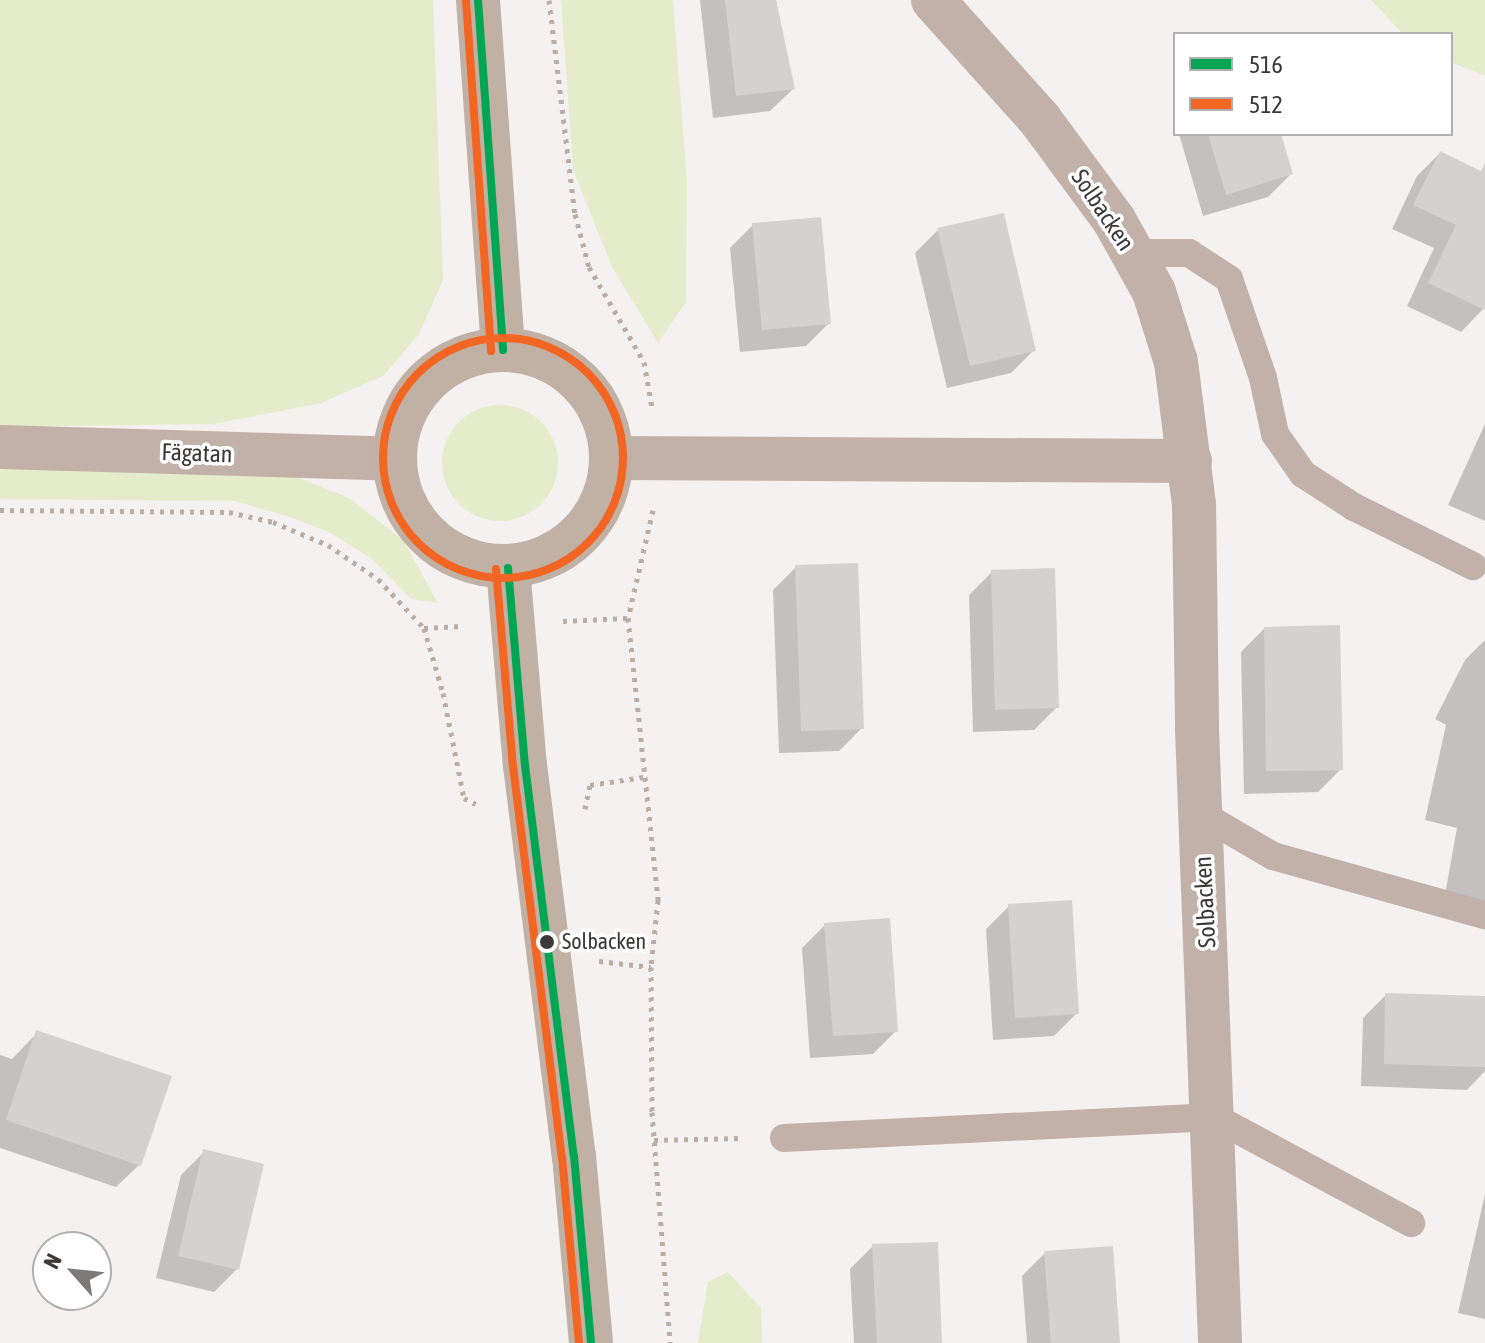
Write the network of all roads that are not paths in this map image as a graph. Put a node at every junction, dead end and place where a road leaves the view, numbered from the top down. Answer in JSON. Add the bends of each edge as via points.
{"nodes":[{"id":1,"x":478,"y":0,"type":"edge"},
{"id":2,"x":933,"y":0,"type":"edge"},
{"id":3,"x":1132,"y":253,"type":"junction"},
{"id":4,"x":503,"y":350,"type":"junction"},
{"id":5,"x":0,"y":447,"type":"edge"},
{"id":6,"x":611,"y":458,"type":"junction"},
{"id":7,"x":394,"y":459,"type":"junction"},
{"id":8,"x":1190,"y":461,"type":"junction"},
{"id":9,"x":1473,"y":566,"type":"dead end"},
{"id":10,"x":508,"y":568,"type":"junction"},
{"id":11,"x":1201,"y":814,"type":"junction"},
{"id":12,"x":1485,"y":915,"type":"edge"},
{"id":13,"x":1214,"y":1117,"type":"junction"},
{"id":14,"x":784,"y":1138,"type":"road end"},
{"id":15,"x":1411,"y":1223,"type":"dead end"},
{"id":16,"x":591,"y":1343,"type":"edge"},
{"id":17,"x":1220,"y":1343,"type":"edge"}],
"edges":[{"from":1,"to":4,"type":"street"},
{"from":2,"to":3,"type":"street","name":"Solbacken","via":[[1041,121]]},
{"from":3,"to":8,"type":"street","name":"Solbacken","via":[[1154,292],[1176,362]]},
{"from":3,"to":9,"type":"lane","via":[[1189,253],[1229,279],[1263,378],[1275,434],[1303,474],[1354,507]]},
{"from":4,"to":6,"type":"street","via":[[544,358],[579,382],[602,417]]},
{"from":4,"to":7,"type":"street","via":[[454,361],[426,382],[406,409]]},
{"from":5,"to":7,"type":"street","name":"Fägatan"},
{"from":6,"to":8,"type":"street"},
{"from":6,"to":10,"type":"street","via":[[601,504],[583,530],[545,557]]},
{"from":7,"to":10,"type":"street","via":[[403,499],[425,534],[467,560]]},
{"from":8,"to":11,"type":"street","name":"Solbacken"},
{"from":10,"to":16,"type":"street","via":[[525,765],[574,1156]]},
{"from":11,"to":12,"type":"lane","via":[[1273,856]]},
{"from":11,"to":13,"type":"street","name":"Solbacken"},
{"from":13,"to":14,"type":"lane"},
{"from":13,"to":15,"type":"lane"},
{"from":13,"to":17,"type":"street","name":"Solbacken"}]}
